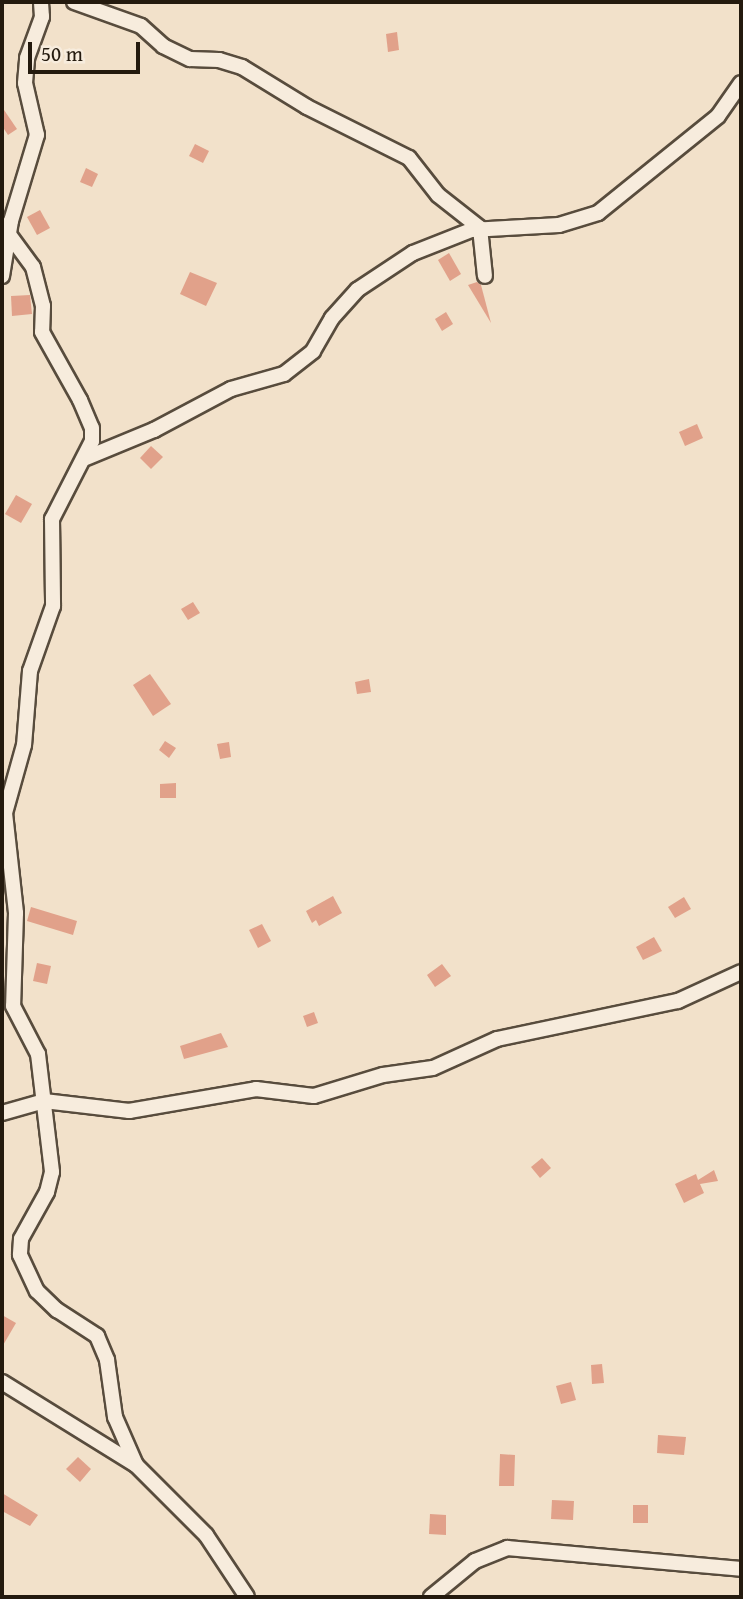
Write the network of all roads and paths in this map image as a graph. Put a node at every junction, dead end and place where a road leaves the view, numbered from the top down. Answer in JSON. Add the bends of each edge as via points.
{"nodes":[{"id":1,"x":41,"y":2,"type":"edge"},
{"id":2,"x":74,"y":2,"type":"edge"},
{"id":3,"x":741,"y":83,"type":"edge"},
{"id":4,"x":2,"y":225,"type":"edge"},
{"id":5,"x":480,"y":228,"type":"junction"},
{"id":6,"x":10,"y":238,"type":"junction"},
{"id":7,"x":2,"y":276,"type":"edge"},
{"id":8,"x":485,"y":276,"type":"dead end"},
{"id":9,"x":86,"y":458,"type":"junction"},
{"id":10,"x":3,"y":826,"type":"edge"},
{"id":11,"x":741,"y":972,"type":"edge"},
{"id":12,"x":44,"y":1101,"type":"junction"},
{"id":13,"x":69,"y":1103,"type":"junction"},
{"id":14,"x":2,"y":1113,"type":"edge"},
{"id":15,"x":47,"y":1125,"type":"junction"},
{"id":16,"x":2,"y":1382,"type":"edge"},
{"id":17,"x":136,"y":1465,"type":"junction"},
{"id":18,"x":741,"y":1569,"type":"edge"},
{"id":19,"x":247,"y":1597,"type":"edge"},
{"id":20,"x":431,"y":1597,"type":"edge"}],
"edges":[{"from":1,"to":6,"type":"street","via":[[25,83],[37,135],[26,159]]},
{"from":2,"to":5,"type":"street","via":[[141,26],[163,46],[190,59],[242,67],[307,107],[409,158],[438,195]]},
{"from":3,"to":5,"type":"street","via":[[718,116],[598,213],[559,225]]},
{"from":4,"to":6,"type":"street"},
{"from":5,"to":8,"type":"street"},
{"from":5,"to":9,"type":"street","via":[[412,253],[379,273],[332,318],[313,351],[284,374],[231,389],[154,430]]},
{"from":6,"to":7,"type":"street"},
{"from":6,"to":9,"type":"street","via":[[33,267],[43,306],[42,332],[92,428]]},
{"from":9,"to":10,"type":"street","via":[[52,519],[53,606],[29,677],[30,712],[6,795]]},
{"from":10,"to":12,"type":"street","via":[[16,913],[13,1006],[37,1048]]},
{"from":11,"to":13,"type":"street","via":[[678,1001],[497,1039],[440,1066],[383,1075],[314,1096],[256,1089],[129,1111]]},
{"from":12,"to":13,"type":"street"},
{"from":12,"to":14,"type":"street"},
{"from":12,"to":15,"type":"street"},
{"from":13,"to":15,"type":"street"},
{"from":15,"to":17,"type":"street","via":[[52,1172],[47,1192],[20,1239],[20,1255],[37,1291],[97,1336],[107,1360],[115,1417]]},
{"from":16,"to":17,"type":"street"},
{"from":17,"to":19,"type":"street","via":[[206,1535]]},
{"from":18,"to":20,"type":"street","via":[[507,1548],[475,1561]]}]}
